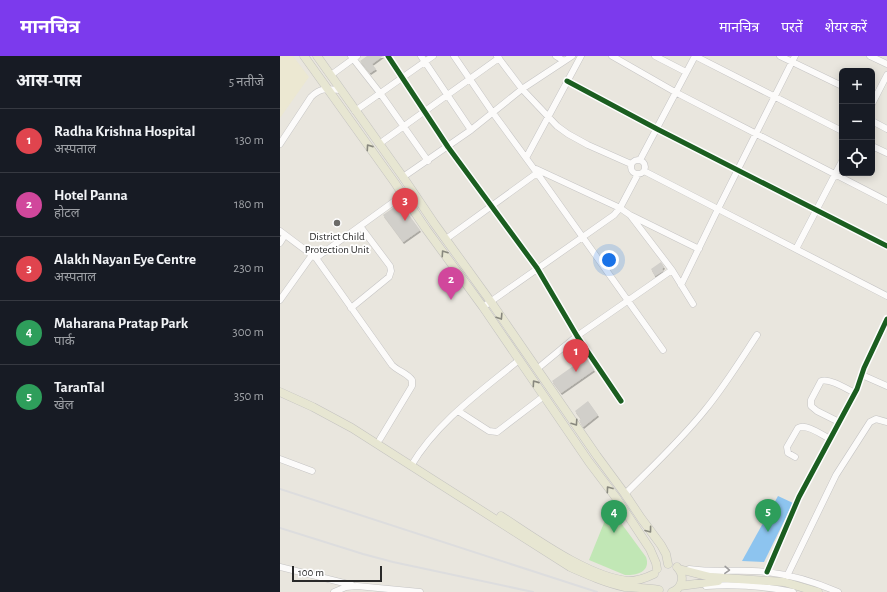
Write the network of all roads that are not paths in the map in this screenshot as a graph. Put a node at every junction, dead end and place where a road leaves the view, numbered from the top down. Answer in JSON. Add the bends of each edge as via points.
{"nodes":[{"id":1,"x":304,"y":56,"type":"edge"},
{"id":2,"x":317,"y":56,"type":"edge"},
{"id":3,"x":388,"y":56,"type":"edge"},
{"id":4,"x":420,"y":56,"type":"edge"},
{"id":5,"x":433,"y":56,"type":"edge"},
{"id":6,"x":454,"y":56,"type":"edge"},
{"id":7,"x":556,"y":56,"type":"edge"},
{"id":8,"x":572,"y":56,"type":"edge"},
{"id":9,"x":581,"y":56,"type":"edge"},
{"id":10,"x":612,"y":56,"type":"edge"},
{"id":11,"x":655,"y":56,"type":"edge"},
{"id":12,"x":695,"y":56,"type":"edge"},
{"id":13,"x":780,"y":56,"type":"edge"},
{"id":14,"x":870,"y":56,"type":"edge"},
{"id":15,"x":354,"y":57,"type":"edge"},
{"id":16,"x":498,"y":57,"type":"edge"},
{"id":17,"x":794,"y":59,"type":"edge"},
{"id":18,"x":425,"y":62,"type":"junction"},
{"id":19,"x":564,"y":62,"type":"junction"},
{"id":20,"x":887,"y":64,"type":"edge"},
{"id":21,"x":686,"y":72,"type":"junction"},
{"id":22,"x":330,"y":75,"type":"junction"},
{"id":23,"x":887,"y":75,"type":"edge"},
{"id":24,"x":402,"y":78,"type":"junction"},
{"id":25,"x":471,"y":78,"type":"junction"},
{"id":26,"x":567,"y":81,"type":"junction"},
{"id":27,"x":885,"y":83,"type":"edge"},
{"id":28,"x":839,"y":84,"type":"edge"},
{"id":29,"x":328,"y":89,"type":"junction"},
{"id":30,"x":522,"y":89,"type":"junction"},
{"id":31,"x":341,"y":90,"type":"junction"},
{"id":32,"x":676,"y":92,"type":"junction"},
{"id":33,"x":380,"y":94,"type":"junction"},
{"id":34,"x":447,"y":95,"type":"junction"},
{"id":35,"x":775,"y":96,"type":"junction"},
{"id":36,"x":875,"y":98,"type":"edge"},
{"id":37,"x":355,"y":111,"type":"junction"},
{"id":38,"x":426,"y":111,"type":"junction"},
{"id":39,"x":493,"y":113,"type":"junction"},
{"id":40,"x":547,"y":116,"type":"junction"},
{"id":41,"x":875,"y":123,"type":"edge"},
{"id":42,"x":403,"y":127,"type":"junction"},
{"id":43,"x":656,"y":129,"type":"junction"},
{"id":44,"x":839,"y":129,"type":"edge"},
{"id":45,"x":887,"y":129,"type":"edge"},
{"id":46,"x":471,"y":130,"type":"junction"},
{"id":47,"x":756,"y":133,"type":"junction"},
{"id":48,"x":280,"y":144,"type":"edge"},
{"id":49,"x":379,"y":144,"type":"junction"},
{"id":50,"x":448,"y":147,"type":"junction"},
{"id":51,"x":875,"y":147,"type":"edge"},
{"id":52,"x":887,"y":153,"type":"edge"},
{"id":53,"x":526,"y":158,"type":"junction"},
{"id":54,"x":640,"y":160,"type":"junction"},
{"id":55,"x":428,"y":161,"type":"junction"},
{"id":56,"x":631,"y":164,"type":"junction"},
{"id":57,"x":839,"y":168,"type":"edge"},
{"id":58,"x":738,"y":169,"type":"junction"},
{"id":59,"x":536,"y":170,"type":"junction"},
{"id":60,"x":644,"y":170,"type":"junction"},
{"id":61,"x":638,"y":174,"type":"junction"},
{"id":62,"x":836,"y":174,"type":"junction"},
{"id":63,"x":403,"y":177,"type":"junction"},
{"id":64,"x":403,"y":195,"type":"junction"},
{"id":65,"x":887,"y":201,"type":"edge"},
{"id":66,"x":492,"y":206,"type":"junction"},
{"id":67,"x":620,"y":208,"type":"junction"},
{"id":68,"x":718,"y":209,"type":"junction"},
{"id":69,"x":817,"y":210,"type":"junction"},
{"id":70,"x":630,"y":215,"type":"junction"},
{"id":71,"x":360,"y":226,"type":"junction"},
{"id":72,"x":283,"y":233,"type":"edge"},
{"id":73,"x":582,"y":236,"type":"junction"},
{"id":74,"x":446,"y":239,"type":"junction"},
{"id":75,"x":280,"y":243,"type":"edge"},
{"id":76,"x":887,"y":246,"type":"edge"},
{"id":77,"x":699,"y":249,"type":"junction"},
{"id":78,"x":796,"y":249,"type":"junction"},
{"id":79,"x":314,"y":256,"type":"junction"},
{"id":80,"x":537,"y":268,"type":"junction"},
{"id":81,"x":672,"y":270,"type":"junction"},
{"id":82,"x":681,"y":285,"type":"junction"},
{"id":83,"x":887,"y":296,"type":"edge"},
{"id":84,"x":280,"y":300,"type":"edge"},
{"id":85,"x":628,"y":300,"type":"junction"},
{"id":86,"x":491,"y":302,"type":"junction"},
{"id":87,"x":693,"y":304,"type":"dead end"},
{"id":88,"x":351,"y":308,"type":"junction"},
{"id":89,"x":483,"y":308,"type":"junction"},
{"id":90,"x":887,"y":319,"type":"edge"},
{"id":91,"x":880,"y":334,"type":"junction"},
{"id":92,"x":757,"y":335,"type":"dead end"},
{"id":93,"x":577,"y":336,"type":"junction"},
{"id":94,"x":887,"y":337,"type":"edge"},
{"id":95,"x":663,"y":350,"type":"dead end"},
{"id":96,"x":519,"y":360,"type":"junction"},
{"id":97,"x":537,"y":369,"type":"junction"},
{"id":98,"x":862,"y":376,"type":"junction"},
{"id":99,"x":887,"y":386,"type":"edge"},
{"id":100,"x":280,"y":387,"type":"edge"},
{"id":101,"x":280,"y":392,"type":"edge"},
{"id":102,"x":855,"y":393,"type":"junction"},
{"id":103,"x":544,"y":396,"type":"junction"},
{"id":104,"x":621,"y":402,"type":"dead end"},
{"id":105,"x":458,"y":411,"type":"junction"},
{"id":106,"x":839,"y":422,"type":"junction"},
{"id":107,"x":887,"y":422,"type":"edge"},
{"id":108,"x":380,"y":439,"type":"junction"},
{"id":109,"x":830,"y":439,"type":"junction"},
{"id":110,"x":795,"y":457,"type":"dead end"},
{"id":111,"x":280,"y":459,"type":"edge"},
{"id":112,"x":412,"y":463,"type":"junction"},
{"id":113,"x":312,"y":471,"type":"dead end"},
{"id":114,"x":625,"y":494,"type":"junction"},
{"id":115,"x":674,"y":566,"type":"junction"},
{"id":116,"x":280,"y":567,"type":"edge"},
{"id":117,"x":656,"y":571,"type":"junction"},
{"id":118,"x":767,"y":572,"type":"junction"},
{"id":119,"x":787,"y":576,"type":"junction"},
{"id":120,"x":736,"y":579,"type":"junction"},
{"id":121,"x":357,"y":586,"type":"junction"},
{"id":122,"x":765,"y":587,"type":"junction"},
{"id":123,"x":676,"y":589,"type":"edge"},
{"id":124,"x":391,"y":591,"type":"edge"},
{"id":125,"x":661,"y":591,"type":"edge"},
{"id":126,"x":334,"y":592,"type":"edge"},
{"id":127,"x":420,"y":592,"type":"edge"},
{"id":128,"x":783,"y":592,"type":"edge"},
{"id":129,"x":793,"y":592,"type":"edge"},
{"id":130,"x":818,"y":592,"type":"edge"},
{"id":131,"x":838,"y":592,"type":"edge"}],
"edges":[{"from":1,"to":29,"type":"main road"},
{"from":2,"to":22,"type":"main road"},
{"from":3,"to":24,"type":"street"},
{"from":4,"to":18,"type":"street"},
{"from":5,"to":18,"type":"street"},
{"from":6,"to":25,"type":"street"},
{"from":7,"to":19,"type":"street"},
{"from":8,"to":19,"type":"street"},
{"from":9,"to":26,"type":"street"},
{"from":10,"to":32,"type":"street"},
{"from":11,"to":21,"type":"street"},
{"from":12,"to":21,"type":"street"},
{"from":12,"to":35,"type":"street"},
{"from":13,"to":17,"type":"street"},
{"from":14,"to":20,"type":"street"},
{"from":15,"to":22,"type":"street"},
{"from":15,"to":33,"type":"street"},
{"from":16,"to":25,"type":"street"},
{"from":16,"to":30,"type":"street"},
{"from":17,"to":28,"type":"street"},
{"from":17,"to":35,"type":"street"},
{"from":18,"to":24,"type":"street"},
{"from":18,"to":34,"type":"street"},
{"from":19,"to":30,"type":"street"},
{"from":21,"to":32,"type":"street"},
{"from":22,"to":31,"type":"main road"},
{"from":23,"to":27,"type":"street"},
{"from":24,"to":33,"type":"street"},
{"from":24,"to":38,"type":"street"},
{"from":25,"to":34,"type":"street"},
{"from":25,"to":39,"type":"street"},
{"from":26,"to":40,"type":"street"},
{"from":26,"to":43,"type":"street"},
{"from":27,"to":36,"type":"street"},
{"from":29,"to":31,"type":"street"},
{"from":29,"to":48,"type":"street","via":[[317,91],[311,97]]},
{"from":64,"to":29,"type":"main road","one_way":true},
{"from":30,"to":39,"type":"street"},
{"from":30,"to":40,"type":"street"},
{"from":31,"to":37,"type":"main road"},
{"from":32,"to":43,"type":"street"},
{"from":32,"to":47,"type":"street"},
{"from":33,"to":37,"type":"street"},
{"from":33,"to":42,"type":"street"},
{"from":34,"to":38,"type":"street"},
{"from":34,"to":46,"type":"street"},
{"from":35,"to":44,"type":"street"},
{"from":35,"to":47,"type":"street"},
{"from":37,"to":49,"type":"main road"},
{"from":38,"to":42,"type":"street"},
{"from":38,"to":50,"type":"street"},
{"from":39,"to":46,"type":"street"},
{"from":39,"to":53,"type":"street"},
{"from":40,"to":53,"type":"street"},
{"from":40,"to":56,"type":"street","via":[[568,134]]},
{"from":41,"to":45,"type":"street"},
{"from":42,"to":49,"type":"street"},
{"from":42,"to":55,"type":"street"},
{"from":43,"to":54,"type":"street"},
{"from":43,"to":58,"type":"street"},
{"from":46,"to":50,"type":"street"},
{"from":47,"to":58,"type":"street"},
{"from":47,"to":62,"type":"street"},
{"from":49,"to":63,"type":"main road"},
{"from":50,"to":55,"type":"street"},
{"from":50,"to":66,"type":"street"},
{"from":51,"to":52,"type":"street"},
{"from":53,"to":59,"type":"street"},
{"from":54,"to":56,"type":"street","via":[[635,160]]},
{"from":54,"to":60,"type":"street","via":[[644,163]]},
{"from":55,"to":63,"type":"street"},
{"from":56,"to":61,"type":"street","via":[[632,171]]},
{"from":57,"to":62,"type":"street"},
{"from":58,"to":68,"type":"street"},
{"from":58,"to":69,"type":"street"},
{"from":59,"to":66,"type":"street"},
{"from":59,"to":67,"type":"street"},
{"from":59,"to":73,"type":"street"},
{"from":60,"to":61,"type":"street"},
{"from":60,"to":68,"type":"street"},
{"from":61,"to":67,"type":"street"},
{"from":62,"to":65,"type":"street"},
{"from":62,"to":69,"type":"street"},
{"from":63,"to":74,"type":"main road"},
{"from":64,"to":71,"type":"street"},
{"from":89,"to":64,"type":"main road","one_way":true},
{"from":66,"to":74,"type":"street"},
{"from":66,"to":80,"type":"street"},
{"from":67,"to":70,"type":"street"},
{"from":67,"to":73,"type":"street","via":[[614,215]]},
{"from":68,"to":77,"type":"street"},
{"from":68,"to":78,"type":"street"},
{"from":69,"to":76,"type":"street"},
{"from":69,"to":78,"type":"street"},
{"from":70,"to":77,"type":"street"},
{"from":70,"to":81,"type":"street"},
{"from":71,"to":79,"type":"street"},
{"from":71,"to":88,"type":"street","via":[[390,266],[391,274]]},
{"from":72,"to":75,"type":"street"},
{"from":72,"to":79,"type":"street"},
{"from":73,"to":80,"type":"street"},
{"from":73,"to":85,"type":"street"},
{"from":74,"to":86,"type":"main road"},
{"from":77,"to":82,"type":"street"},
{"from":78,"to":83,"type":"street"},
{"from":79,"to":84,"type":"street"},
{"from":79,"to":88,"type":"street"},
{"from":80,"to":86,"type":"street"},
{"from":80,"to":93,"type":"street"},
{"from":81,"to":82,"type":"street"},
{"from":81,"to":85,"type":"street"},
{"from":82,"to":87,"type":"street"},
{"from":85,"to":93,"type":"street"},
{"from":85,"to":95,"type":"street"},
{"from":86,"to":89,"type":"street"},
{"from":86,"to":97,"type":"main road","one_way":true},
{"from":88,"to":108,"type":"street","via":[[392,365],[412,380],[412,386]]},
{"from":89,"to":96,"type":"main road"},
{"from":90,"to":91,"type":"street"},
{"from":91,"to":94,"type":"street"},
{"from":91,"to":98,"type":"street"},
{"from":92,"to":114,"type":"street","via":[[724,387],[704,412]]},
{"from":93,"to":97,"type":"street"},
{"from":93,"to":104,"type":"street"},
{"from":103,"to":96,"type":"main road","one_way":true},
{"from":96,"to":105,"type":"street"},
{"from":97,"to":114,"type":"main road","one_way":true},
{"from":98,"to":99,"type":"street"},
{"from":98,"to":102,"type":"street"},
{"from":100,"to":108,"type":"main road","via":[[329,410]]},
{"from":101,"to":112,"type":"main road","via":[[333,417]]},
{"from":102,"to":106,"type":"street"},
{"from":102,"to":106,"type":"street","via":[[829,380],[821,380],[811,400],[811,406]]},
{"from":103,"to":105,"type":"street","via":[[496,432],[489,431]]},
{"from":117,"to":103,"type":"main road","one_way":true,"via":[[656,563],[650,549]]},
{"from":105,"to":112,"type":"street","via":[[438,430]]},
{"from":106,"to":109,"type":"street"},
{"from":107,"to":119,"type":"street","via":[[876,419],[870,422],[836,475]]},
{"from":108,"to":112,"type":"main road"},
{"from":109,"to":110,"type":"street","via":[[800,426],[787,448],[788,453]]},
{"from":109,"to":118,"type":"street","via":[[799,497]]},
{"from":111,"to":113,"type":"street"},
{"from":112,"to":117,"type":"main road","via":[[583,566],[628,581],[637,580]]},
{"from":112,"to":125,"type":"main road","via":[[585,574],[626,587]]},
{"from":114,"to":115,"type":"main road","one_way":true},
{"from":115,"to":117,"type":"main road","via":[[662,565]]},
{"from":115,"to":118,"type":"street","one_way":true,"via":[[694,570]]},
{"from":115,"to":120,"type":"main road","via":[[710,576]]},
{"from":115,"to":123,"type":"main road","via":[[682,574],[682,580]]},
{"from":116,"to":121,"type":"street"},
{"from":117,"to":125,"type":"main road","via":[[655,585]]},
{"from":118,"to":119,"type":"street"},
{"from":119,"to":131,"type":"street"},
{"from":120,"to":123,"type":"main road"},
{"from":120,"to":130,"type":"main road","via":[[784,582]]},
{"from":121,"to":124,"type":"street"},
{"from":121,"to":126,"type":"street"},
{"from":122,"to":123,"type":"street","via":[[722,585]]},
{"from":122,"to":128,"type":"street"},
{"from":122,"to":129,"type":"street"},
{"from":124,"to":127,"type":"street"}]}
